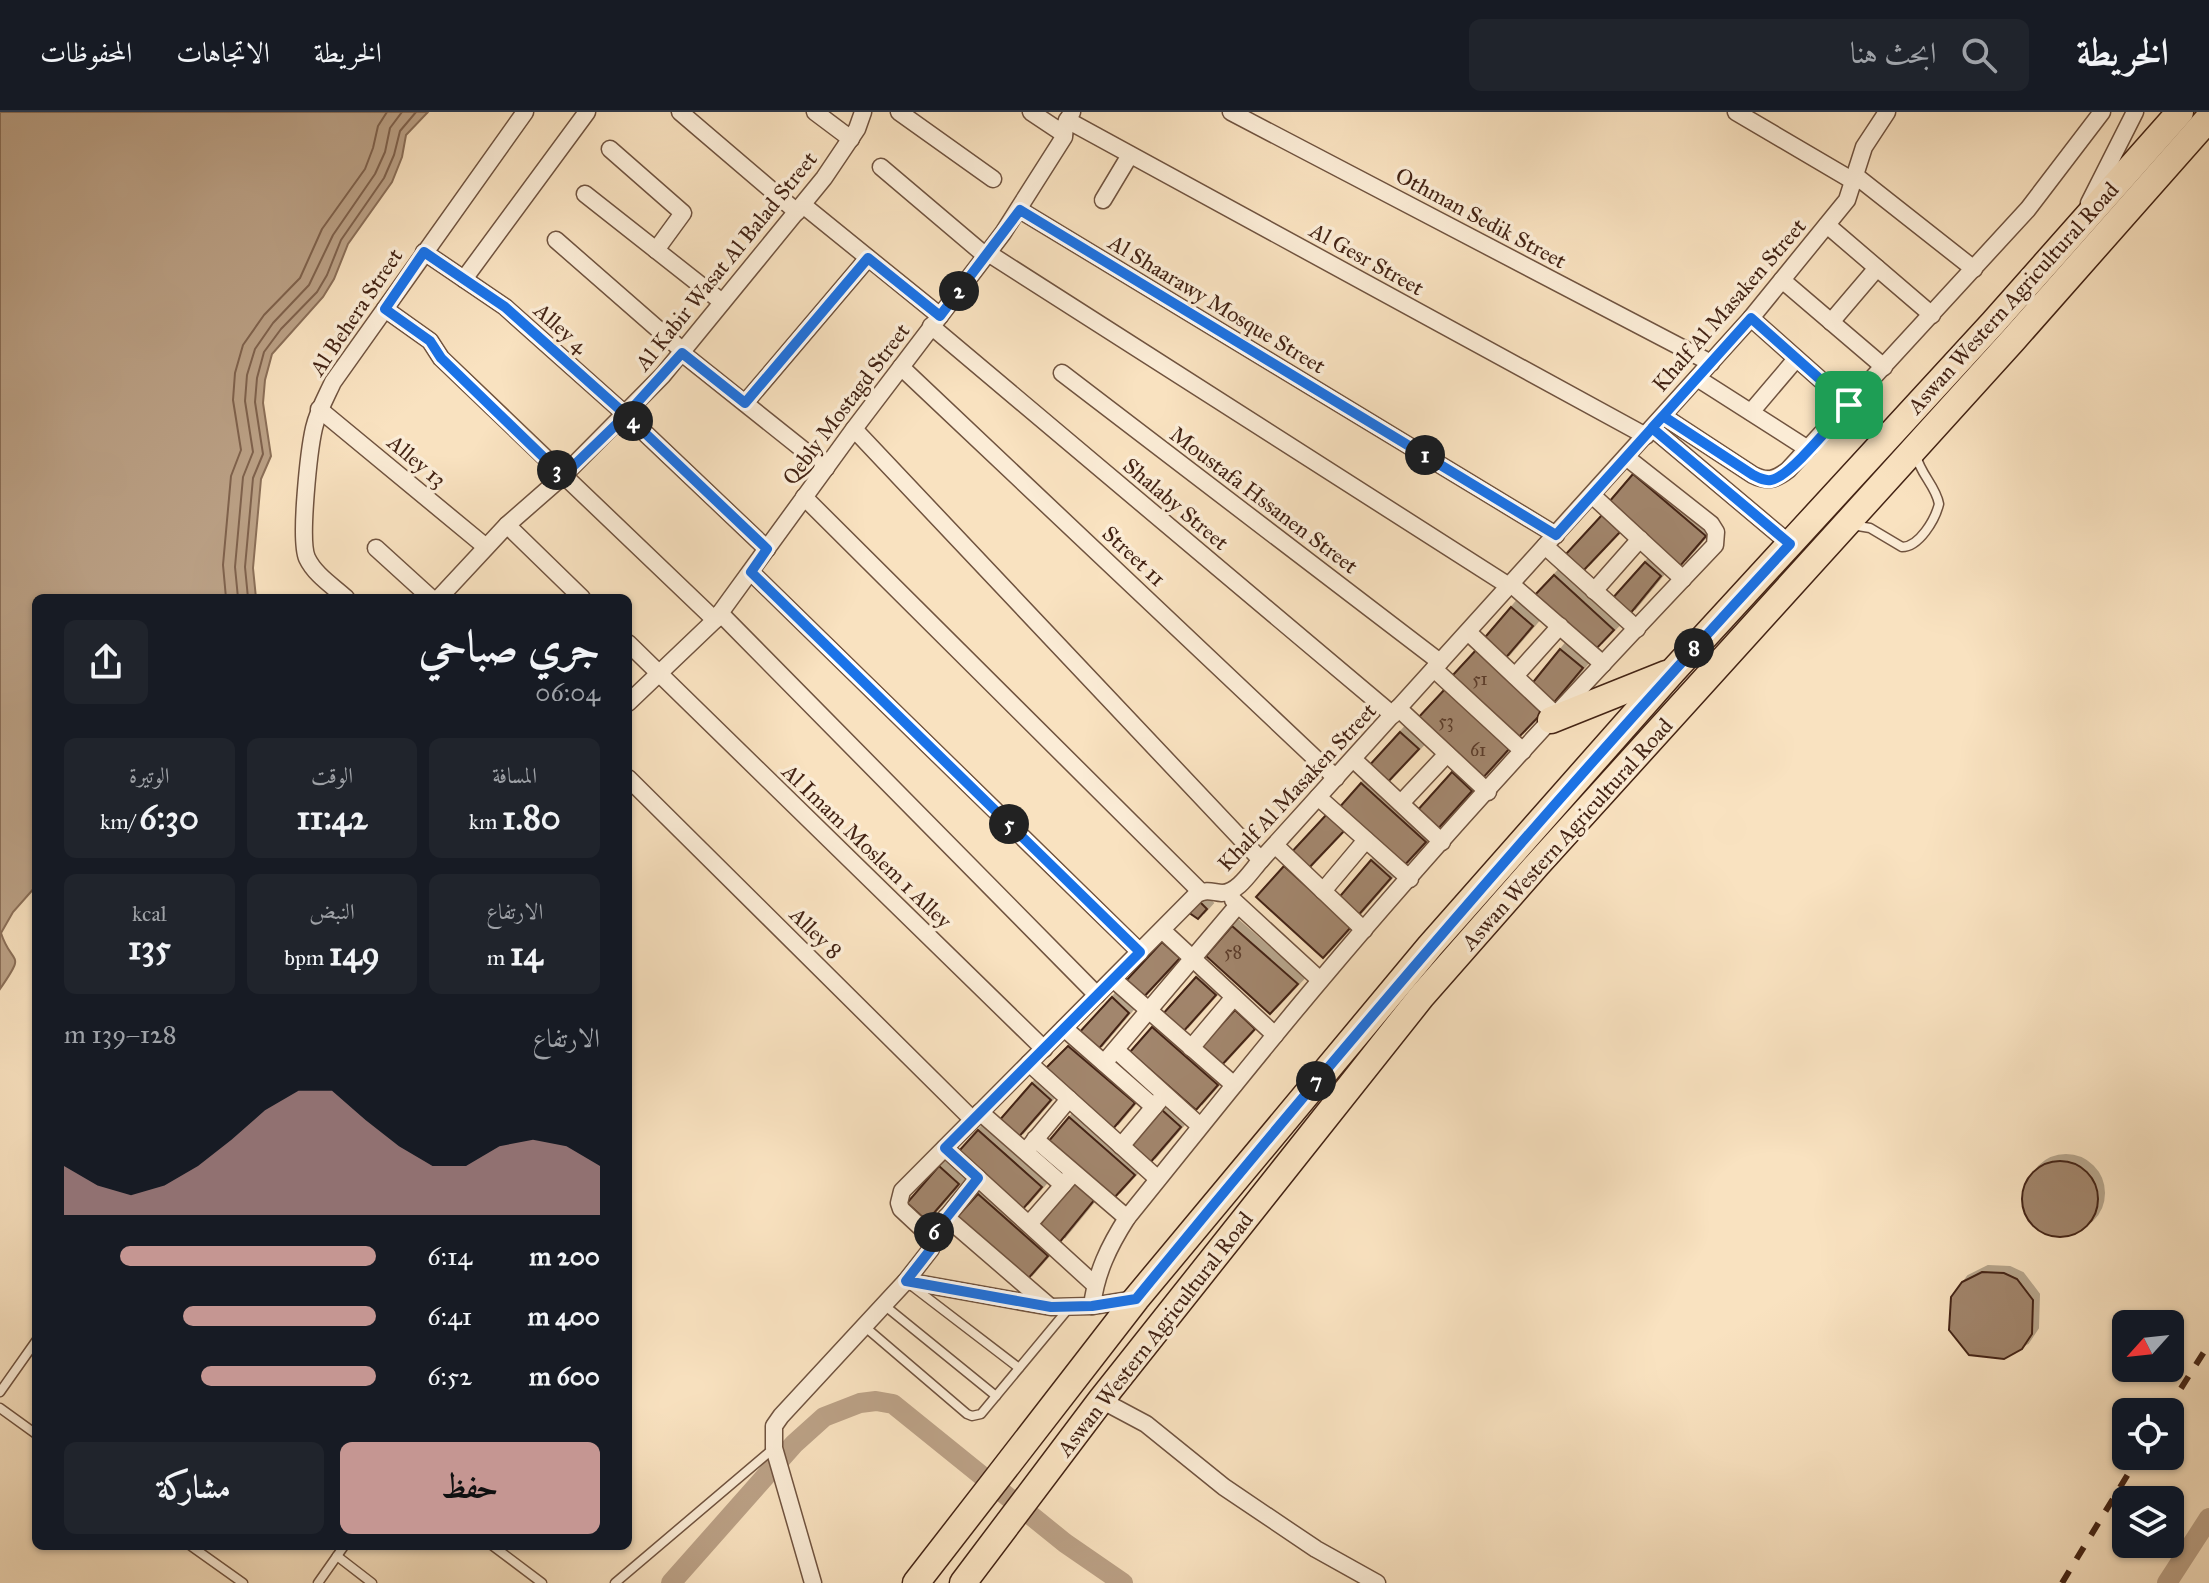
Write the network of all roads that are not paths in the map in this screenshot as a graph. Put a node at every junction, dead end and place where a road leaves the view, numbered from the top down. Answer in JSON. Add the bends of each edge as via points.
{"nodes":[{"id":1,"x":525,"y":112,"type":"edge"},
{"id":2,"x":587,"y":112,"type":"edge"},
{"id":3,"x":680,"y":112,"type":"edge"},
{"id":4,"x":815,"y":112,"type":"edge"},
{"id":5,"x":863,"y":112,"type":"edge"},
{"id":6,"x":899,"y":112,"type":"edge"},
{"id":7,"x":1031,"y":112,"type":"edge"},
{"id":8,"x":1231,"y":112,"type":"edge"},
{"id":9,"x":1736,"y":112,"type":"edge"},
{"id":10,"x":1887,"y":112,"type":"edge"},
{"id":11,"x":2102,"y":112,"type":"edge"},
{"id":12,"x":2135,"y":112,"type":"edge"},
{"id":13,"x":2180,"y":112,"type":"edge"},
{"id":14,"x":2209,"y":118,"type":"edge"},
{"id":15,"x":1068,"y":122,"type":"edge"},
{"id":16,"x":851,"y":139,"type":"junction"},
{"id":17,"x":610,"y":149,"type":"dead end"},
{"id":18,"x":1130,"y":155,"type":"junction"},
{"id":19,"x":881,"y":167,"type":"dead end"},
{"id":20,"x":993,"y":179,"type":"dead end"},
{"id":21,"x":1856,"y":179,"type":"junction"},
{"id":22,"x":585,"y":194,"type":"dead end"},
{"id":23,"x":1103,"y":200,"type":"dead end"},
{"id":24,"x":800,"y":209,"type":"junction"},
{"id":25,"x":1020,"y":210,"type":"junction"},
{"id":26,"x":1827,"y":225,"type":"junction"},
{"id":27,"x":2079,"y":225,"type":"junction"},
{"id":28,"x":556,"y":240,"type":"dead end"},
{"id":29,"x":656,"y":250,"type":"junction"},
{"id":30,"x":424,"y":252,"type":"junction"},
{"id":31,"x":987,"y":255,"type":"junction"},
{"id":32,"x":868,"y":258,"type":"junction"},
{"id":33,"x":1877,"y":268,"type":"junction"},
{"id":34,"x":1974,"y":269,"type":"junction"},
{"id":35,"x":464,"y":279,"type":"junction"},
{"id":36,"x":1782,"y":280,"type":"junction"},
{"id":37,"x":722,"y":302,"type":"junction"},
{"id":38,"x":385,"y":309,"type":"junction"},
{"id":39,"x":1932,"y":315,"type":"junction"},
{"id":40,"x":1751,"y":318,"type":"junction"},
{"id":41,"x":936,"y":321,"type":"junction"},
{"id":42,"x":1831,"y":322,"type":"junction"},
{"id":43,"x":2003,"y":331,"type":"junction"},
{"id":44,"x":682,"y":352,"type":"junction"},
{"id":45,"x":1796,"y":359,"type":"junction"},
{"id":46,"x":1711,"y":363,"type":"junction"},
{"id":47,"x":901,"y":367,"type":"junction"},
{"id":48,"x":1884,"y":367,"type":"junction"},
{"id":49,"x":1062,"y":373,"type":"dead end"},
{"id":50,"x":1697,"y":378,"type":"junction"},
{"id":51,"x":745,"y":403,"type":"junction"},
{"id":52,"x":1849,"y":405,"type":"junction"},
{"id":53,"x":319,"y":409,"type":"junction"},
{"id":54,"x":1751,"y":412,"type":"junction"},
{"id":55,"x":626,"y":415,"type":"junction"},
{"id":56,"x":1653,"y":427,"type":"junction"},
{"id":57,"x":854,"y":429,"type":"junction"},
{"id":58,"x":1916,"y":446,"type":"junction"},
{"id":59,"x":1808,"y":449,"type":"junction"},
{"id":60,"x":1626,"y":457,"type":"junction"},
{"id":61,"x":826,"y":468,"type":"junction"},
{"id":62,"x":563,"y":476,"type":"junction"},
{"id":63,"x":1592,"y":495,"type":"junction"},
{"id":64,"x":804,"y":497,"type":"junction"},
{"id":65,"x":507,"y":525,"type":"junction"},
{"id":66,"x":1844,"y":525,"type":"junction"},
{"id":67,"x":1640,"y":539,"type":"junction"},
{"id":68,"x":1550,"y":540,"type":"junction"},
{"id":69,"x":1790,"y":544,"type":"junction"},
{"id":70,"x":486,"y":547,"type":"junction"},
{"id":71,"x":376,"y":548,"type":"dead end"},
{"id":72,"x":767,"y":549,"type":"junction"},
{"id":73,"x":751,"y":572,"type":"junction"},
{"id":74,"x":1683,"y":579,"type":"junction"},
{"id":75,"x":1510,"y":585,"type":"junction"},
{"id":76,"x":1748,"y":589,"type":"junction"},
{"id":77,"x":1594,"y":591,"type":"junction"},
{"id":78,"x":341,"y":594,"type":"edge"},
{"id":79,"x":435,"y":594,"type":"edge"},
{"id":80,"x":442,"y":594,"type":"edge"},
{"id":81,"x":578,"y":594,"type":"edge"},
{"id":82,"x":1770,"y":609,"type":"junction"},
{"id":83,"x":717,"y":616,"type":"junction"},
{"id":84,"x":1560,"y":626,"type":"junction"},
{"id":85,"x":1637,"y":629,"type":"junction"},
{"id":86,"x":1468,"y":632,"type":"junction"},
{"id":87,"x":632,"y":647,"type":"edge"},
{"id":88,"x":1603,"y":664,"type":"junction"},
{"id":89,"x":1437,"y":665,"type":"junction"},
{"id":90,"x":1673,"y":671,"type":"junction"},
{"id":91,"x":660,"y":675,"type":"junction"},
{"id":92,"x":1515,"y":676,"type":"junction"},
{"id":93,"x":632,"y":700,"type":"edge"},
{"id":94,"x":1396,"y":712,"type":"junction"},
{"id":95,"x":1553,"y":718,"type":"junction"},
{"id":96,"x":1523,"y":751,"type":"junction"},
{"id":97,"x":1447,"y":754,"type":"junction"},
{"id":98,"x":1353,"y":759,"type":"junction"},
{"id":99,"x":1336,"y":778,"type":"junction"},
{"id":100,"x":632,"y":782,"type":"edge"},
{"id":101,"x":1488,"y":792,"type":"junction"},
{"id":102,"x":1318,"y":797,"type":"junction"},
{"id":103,"x":1401,"y":803,"type":"junction"},
{"id":104,"x":1366,"y":840,"type":"junction"},
{"id":105,"x":1442,"y":842,"type":"junction"},
{"id":106,"x":1275,"y":845,"type":"junction"},
{"id":107,"x":1261,"y":860,"type":"junction"},
{"id":108,"x":1410,"y":879,"type":"junction"},
{"id":109,"x":1323,"y":891,"type":"junction"},
{"id":110,"x":1201,"y":892,"type":"junction"},
{"id":111,"x":1224,"y":893,"type":"junction"},
{"id":112,"x":1238,"y":905,"type":"junction"},
{"id":113,"x":1162,"y":930,"type":"junction"},
{"id":114,"x":1364,"y":930,"type":"junction"},
{"id":115,"x":1140,"y":952,"type":"junction"},
{"id":116,"x":1193,"y":959,"type":"junction"},
{"id":117,"x":1113,"y":979,"type":"junction"},
{"id":118,"x":1320,"y":980,"type":"junction"},
{"id":119,"x":1097,"y":995,"type":"junction"},
{"id":120,"x":1234,"y":997,"type":"junction"},
{"id":121,"x":1149,"y":1011,"type":"junction"},
{"id":122,"x":1064,"y":1028,"type":"junction"},
{"id":123,"x":1275,"y":1035,"type":"junction"},
{"id":124,"x":1191,"y":1048,"type":"junction"},
{"id":125,"x":1044,"y":1049,"type":"junction"},
{"id":126,"x":1110,"y":1057,"type":"junction"},
{"id":127,"x":1029,"y":1063,"type":"junction"},
{"id":128,"x":1234,"y":1085,"type":"junction"},
{"id":129,"x":1069,"y":1099,"type":"junction"},
{"id":130,"x":1159,"y":1101,"type":"junction"},
{"id":131,"x":976,"y":1116,"type":"junction"},
{"id":132,"x":1200,"y":1126,"type":"junction"},
{"id":133,"x":1030,"y":1145,"type":"junction"},
{"id":134,"x":1121,"y":1146,"type":"junction"},
{"id":135,"x":945,"y":1148,"type":"junction"},
{"id":136,"x":978,"y":1178,"type":"junction"},
{"id":137,"x":1069,"y":1179,"type":"junction"},
{"id":138,"x":1158,"y":1179,"type":"junction"},
{"id":139,"x":946,"y":1217,"type":"junction"},
{"id":140,"x":1127,"y":1218,"type":"junction"},
{"id":141,"x":1029,"y":1224,"type":"junction"},
{"id":142,"x":931,"y":1237,"type":"junction"},
{"id":143,"x":906,"y":1281,"type":"junction"},
{"id":144,"x":1094,"y":1284,"type":"junction"},
{"id":145,"x":1136,"y":1299,"type":"junction"},
{"id":146,"x":884,"y":1305,"type":"junction"},
{"id":147,"x":1092,"y":1306,"type":"junction"},
{"id":148,"x":1051,"y":1307,"type":"junction"},
{"id":149,"x":1070,"y":1308,"type":"junction"},
{"id":150,"x":864,"y":1326,"type":"junction"},
{"id":151,"x":32,"y":1347,"type":"edge"},
{"id":152,"x":1019,"y":1368,"type":"junction"},
{"id":153,"x":0,"y":1392,"type":"edge"},
{"id":154,"x":996,"y":1396,"type":"junction"},
{"id":155,"x":1101,"y":1400,"type":"junction"},
{"id":156,"x":0,"y":1408,"type":"edge"},
{"id":157,"x":32,"y":1431,"type":"edge"},
{"id":158,"x":775,"y":1452,"type":"junction"},
{"id":159,"x":196,"y":1550,"type":"edge"},
{"id":160,"x":341,"y":1550,"type":"edge"},
{"id":161,"x":498,"y":1550,"type":"edge"},
{"id":162,"x":337,"y":1556,"type":"junction"},
{"id":163,"x":970,"y":1574,"type":"edge"},
{"id":164,"x":241,"y":1583,"type":"edge"},
{"id":165,"x":318,"y":1583,"type":"edge"},
{"id":166,"x":372,"y":1583,"type":"edge"},
{"id":167,"x":542,"y":1583,"type":"edge"},
{"id":168,"x":615,"y":1583,"type":"edge"},
{"id":169,"x":813,"y":1583,"type":"edge"},
{"id":170,"x":916,"y":1583,"type":"edge"},
{"id":171,"x":1377,"y":1583,"type":"edge"}],
"edges":[{"from":1,"to":30,"type":"street","name":"Al Behera Street"},
{"from":2,"to":35,"type":"street"},
{"from":3,"to":24,"type":"street","name":"Shalaby Street"},
{"from":4,"to":16,"type":"street"},
{"from":5,"to":16,"type":"street","name":"Al Kabir Wasat Al Balad Street"},
{"from":6,"to":20,"type":"street"},
{"from":7,"to":15,"type":"street","name":"Al Gesr Street"},
{"from":8,"to":46,"type":"street","name":"Othman Sedik Street"},
{"from":9,"to":21,"type":"street"},
{"from":10,"to":21,"type":"street","name":"Khalf Al Masaken Street","via":[[1864,147]]},
{"from":11,"to":34,"type":"street"},
{"from":12,"to":27,"type":"street"},
{"from":13,"to":27,"type":"main road","name":"Aswan Western Agricultural Road"},
{"from":14,"to":43,"type":"main road","name":"Aswan Western Agricultural Road"},
{"from":15,"to":18,"type":"street","name":"Al Gesr Street"},
{"from":15,"to":25,"type":"street","name":"Qebly Mostagd Street"},
{"from":16,"to":24,"type":"street","name":"Al Kabir Wasat Al Balad Street"},
{"from":17,"to":29,"type":"street","via":[[683,213]]},
{"from":18,"to":23,"type":"street"},
{"from":18,"to":56,"type":"street","name":"Al Gesr Street"},
{"from":19,"to":31,"type":"street"},
{"from":21,"to":26,"type":"street","name":"Khalf Al Masaken Street"},
{"from":21,"to":34,"type":"street"},
{"from":22,"to":29,"type":"street"},
{"from":24,"to":32,"type":"street","name":"Shalaby Street"},
{"from":24,"to":37,"type":"street","name":"Al Kabir Wasat Al Balad Street"},
{"from":25,"to":31,"type":"street","name":"Qebly Mostagd Street"},
{"from":25,"to":68,"type":"street","name":"Al Shaarawy Mosque Street"},
{"from":26,"to":33,"type":"street"},
{"from":26,"to":36,"type":"street","name":"Khalf Al Masaken Street"},
{"from":27,"to":43,"type":"main road","name":"Aswan Western Agricultural Road"},
{"from":28,"to":44,"type":"street"},
{"from":29,"to":37,"type":"street"},
{"from":30,"to":35,"type":"street","name":"Alley 4"},
{"from":30,"to":38,"type":"street","name":"Al Behera Street"},
{"from":31,"to":41,"type":"street","name":"Qebly Mostagd Street"},
{"from":31,"to":75,"type":"street"},
{"from":32,"to":41,"type":"street","name":"Shalaby Street"},
{"from":32,"to":51,"type":"street"},
{"from":33,"to":39,"type":"street"},
{"from":33,"to":42,"type":"street"},
{"from":34,"to":39,"type":"street"},
{"from":35,"to":55,"type":"street","name":"Alley 4","via":[[505,307]]},
{"from":36,"to":40,"type":"street","name":"Khalf Al Masaken Street"},
{"from":36,"to":42,"type":"street"},
{"from":37,"to":44,"type":"street","name":"Al Kabir Wasat Al Balad Street"},
{"from":38,"to":53,"type":"street","name":"Al Behera Street"},
{"from":38,"to":62,"type":"street","via":[[430,341],[441,358]]},
{"from":39,"to":48,"type":"street"},
{"from":40,"to":45,"type":"street"},
{"from":40,"to":46,"type":"street","name":"Khalf Al Masaken Street"},
{"from":41,"to":47,"type":"street","name":"Qebly Mostagd Street"},
{"from":41,"to":94,"type":"street","name":"Shalaby Street"},
{"from":42,"to":48,"type":"street"},
{"from":43,"to":58,"type":"main road","name":"Aswan Western Agricultural Road"},
{"from":43,"to":69,"type":"main road","name":"Aswan Western Agricultural Road"},
{"from":44,"to":51,"type":"street"},
{"from":44,"to":55,"type":"street","name":"Al Kabir Wasat Al Balad Street"},
{"from":45,"to":52,"type":"street"},
{"from":45,"to":54,"type":"street"},
{"from":46,"to":50,"type":"street","name":"Khalf Al Masaken Street"},
{"from":47,"to":57,"type":"street","name":"Qebly Mostagd Street"},
{"from":47,"to":99,"type":"street","name":"Street 11"},
{"from":48,"to":52,"type":"street"},
{"from":49,"to":89,"type":"street","name":"Moustafa Hssanen Street"},
{"from":50,"to":54,"type":"street"},
{"from":50,"to":56,"type":"street","name":"Khalf Al Masaken Street"},
{"from":51,"to":61,"type":"street"},
{"from":52,"to":59,"type":"street"},
{"from":53,"to":70,"type":"street","name":"Alley 13"},
{"from":53,"to":78,"type":"street","name":"Al Behera Street","via":[[311,449],[305,555]]},
{"from":54,"to":59,"type":"street"},
{"from":55,"to":62,"type":"street","name":"Al Kabir Wasat Al Balad Street"},
{"from":55,"to":72,"type":"street"},
{"from":56,"to":59,"type":"street","via":[[1763,480],[1780,477]]},
{"from":56,"to":60,"type":"street","name":"Khalf Al Masaken Street"},
{"from":56,"to":69,"type":"street"},
{"from":57,"to":61,"type":"street","name":"Qebly Mostagd Street"},
{"from":57,"to":107,"type":"street"},
{"from":58,"to":66,"type":"main road","name":"Aswan Western Agricultural Road"},
{"from":58,"to":66,"type":"lane","via":[[1918,464],[1939,504],[1917,542],[1902,547],[1870,528]]},
{"from":60,"to":63,"type":"street","name":"Khalf Al Masaken Street"},
{"from":60,"to":74,"type":"street","via":[[1716,532],[1715,545]]},
{"from":61,"to":64,"type":"street","name":"Qebly Mostagd Street"},
{"from":62,"to":65,"type":"street","name":"Al Kabir Wasat Al Balad Street"},
{"from":62,"to":83,"type":"street"},
{"from":63,"to":67,"type":"street"},
{"from":63,"to":68,"type":"street","name":"Khalf Al Masaken Street"},
{"from":64,"to":72,"type":"street","name":"Qebly Mostagd Street"},
{"from":64,"to":110,"type":"street"},
{"from":65,"to":70,"type":"street","name":"Al Kabir Wasat Al Balad Street"},
{"from":65,"to":81,"type":"street"},
{"from":66,"to":82,"type":"main road","name":"Aswan Western Agricultural Road"},
{"from":67,"to":74,"type":"street"},
{"from":67,"to":77,"type":"street"},
{"from":68,"to":75,"type":"street","name":"Khalf Al Masaken Street"},
{"from":68,"to":77,"type":"street","name":"Al Shaarawy Mosque Street"},
{"from":69,"to":76,"type":"main road","name":"Aswan Western Agricultural Road"},
{"from":70,"to":80,"type":"street","name":"Al Kabir Wasat Al Balad Street"},
{"from":71,"to":79,"type":"street"},
{"from":72,"to":73,"type":"street","name":"Qebly Mostagd Street"},
{"from":73,"to":83,"type":"street","name":"Qebly Mostagd Street"},
{"from":73,"to":115,"type":"street"},
{"from":74,"to":85,"type":"street"},
{"from":75,"to":84,"type":"street"},
{"from":75,"to":86,"type":"street","name":"Khalf Al Masaken Street"},
{"from":76,"to":82,"type":"main road"},
{"from":76,"to":90,"type":"main road","name":"Aswan Western Agricultural Road"},
{"from":77,"to":85,"type":"street","name":"Al Shaarawy Mosque Street"},
{"from":82,"to":155,"type":"main road","name":"Aswan Western Agricultural Road","via":[[1421,997]]},
{"from":83,"to":91,"type":"street","name":"Qebly Mostagd Street"},
{"from":83,"to":119,"type":"street"},
{"from":84,"to":88,"type":"street"},
{"from":84,"to":92,"type":"street"},
{"from":85,"to":88,"type":"street"},
{"from":86,"to":89,"type":"street","name":"Khalf Al Masaken Street"},
{"from":86,"to":92,"type":"street"},
{"from":87,"to":91,"type":"street","name":"Al Imam Moslem 1 Alley"},
{"from":88,"to":95,"type":"street"},
{"from":89,"to":94,"type":"street","name":"Khalf Al Masaken Street"},
{"from":89,"to":96,"type":"street","name":"Moustafa Hssanen Street"},
{"from":90,"to":95,"type":"main road"},
{"from":90,"to":145,"type":"main road","name":"Aswan Western Agricultural Road","via":[[1430,946]]},
{"from":91,"to":93,"type":"street","name":"Qebly Mostagd Street"},
{"from":91,"to":125,"type":"street","name":"Al Imam Moslem 1 Alley"},
{"from":92,"to":95,"type":"street"},
{"from":94,"to":97,"type":"street","name":"Shalaby Street"},
{"from":94,"to":98,"type":"street","name":"Khalf Al Masaken Street"},
{"from":95,"to":96,"type":"street"},
{"from":96,"to":101,"type":"street"},
{"from":97,"to":101,"type":"street","name":"Shalaby Street"},
{"from":97,"to":103,"type":"street"},
{"from":98,"to":99,"type":"street","name":"Khalf Al Masaken Street"},
{"from":98,"to":103,"type":"street"},
{"from":99,"to":102,"type":"street","name":"Khalf Al Masaken Street"},
{"from":100,"to":131,"type":"street","name":"Alley 8"},
{"from":101,"to":105,"type":"street"},
{"from":102,"to":104,"type":"street"},
{"from":102,"to":106,"type":"street","name":"Khalf Al Masaken Street"},
{"from":103,"to":105,"type":"street"},
{"from":104,"to":108,"type":"street"},
{"from":104,"to":109,"type":"street"},
{"from":105,"to":108,"type":"street"},
{"from":106,"to":107,"type":"street","name":"Khalf Al Masaken Street"},
{"from":106,"to":109,"type":"street"},
{"from":107,"to":111,"type":"street","name":"Khalf Al Masaken Street","via":[[1235,889]]},
{"from":108,"to":114,"type":"street"},
{"from":109,"to":114,"type":"street"},
{"from":110,"to":111,"type":"street","name":"Khalf Al Masaken Street"},
{"from":110,"to":113,"type":"street","name":"Khalf Al Masaken Street"},
{"from":111,"to":112,"type":"street"},
{"from":112,"to":116,"type":"street"},
{"from":112,"to":118,"type":"street"},
{"from":113,"to":115,"type":"street","name":"Khalf Al Masaken Street"},
{"from":113,"to":116,"type":"street"},
{"from":114,"to":118,"type":"street"},
{"from":115,"to":117,"type":"street","name":"Khalf Al Masaken Street"},
{"from":116,"to":120,"type":"street"},
{"from":116,"to":121,"type":"street"},
{"from":117,"to":119,"type":"street","name":"Khalf Al Masaken Street"},
{"from":117,"to":121,"type":"street"},
{"from":118,"to":123,"type":"street"},
{"from":119,"to":122,"type":"street","name":"Khalf Al Masaken Street"},
{"from":120,"to":123,"type":"street"},
{"from":120,"to":124,"type":"street"},
{"from":121,"to":124,"type":"street"},
{"from":121,"to":126,"type":"street"},
{"from":122,"to":125,"type":"street","name":"Khalf Al Masaken Street"},
{"from":122,"to":126,"type":"street"},
{"from":123,"to":128,"type":"street"},
{"from":124,"to":128,"type":"street"},
{"from":125,"to":127,"type":"street","name":"Khalf Al Masaken Street"},
{"from":126,"to":130,"type":"street"},
{"from":127,"to":129,"type":"street"},
{"from":127,"to":131,"type":"street","name":"Khalf Al Masaken Street"},
{"from":128,"to":132,"type":"street"},
{"from":129,"to":133,"type":"street"},
{"from":129,"to":134,"type":"street"},
{"from":130,"to":132,"type":"street"},
{"from":130,"to":134,"type":"street"},
{"from":131,"to":133,"type":"street","name":"Alley 8"},
{"from":131,"to":135,"type":"street","name":"Khalf Al Masaken Street"},
{"from":132,"to":138,"type":"street"},
{"from":133,"to":137,"type":"street","name":"Alley 8"},
{"from":134,"to":138,"type":"street"},
{"from":135,"to":136,"type":"street"},
{"from":135,"to":142,"type":"street","name":"Khalf Al Masaken Street","via":[[900,1196],[905,1214]]},
{"from":136,"to":139,"type":"street"},
{"from":136,"to":141,"type":"street"},
{"from":137,"to":140,"type":"street","name":"Alley 8"},
{"from":137,"to":141,"type":"street"},
{"from":138,"to":140,"type":"street"},
{"from":139,"to":142,"type":"street"},
{"from":139,"to":148,"type":"street"},
{"from":140,"to":144,"type":"street"},
{"from":141,"to":144,"type":"street"},
{"from":142,"to":143,"type":"street","via":[[931,1249]]},
{"from":143,"to":146,"type":"street"},
{"from":143,"to":148,"type":"street"},
{"from":143,"to":152,"type":"lane"},
{"from":144,"to":147,"type":"street"},
{"from":145,"to":147,"type":"street"},
{"from":145,"to":170,"type":"main road","name":"Aswan Western Agricultural Road"},
{"from":146,"to":150,"type":"street"},
{"from":146,"to":154,"type":"lane"},
{"from":147,"to":149,"type":"street"},
{"from":148,"to":149,"type":"street"},
{"from":149,"to":152,"type":"lane"},
{"from":150,"to":154,"type":"lane","via":[[967,1414],[981,1414]]},
{"from":150,"to":158,"type":"street","via":[[781,1416],[774,1426]]},
{"from":151,"to":153,"type":"lane"},
{"from":152,"to":154,"type":"lane"},
{"from":155,"to":163,"type":"main road","name":"Aswan Western Agricultural Road"},
{"from":155,"to":171,"type":"street","via":[[1146,1424],[1199,1469],[1316,1549]]},
{"from":156,"to":157,"type":"lane"},
{"from":158,"to":168,"type":"lane"},
{"from":158,"to":169,"type":"street"},
{"from":159,"to":164,"type":"lane"},
{"from":160,"to":162,"type":"lane"},
{"from":161,"to":167,"type":"lane"},
{"from":162,"to":165,"type":"lane"},
{"from":162,"to":166,"type":"lane"}]}
